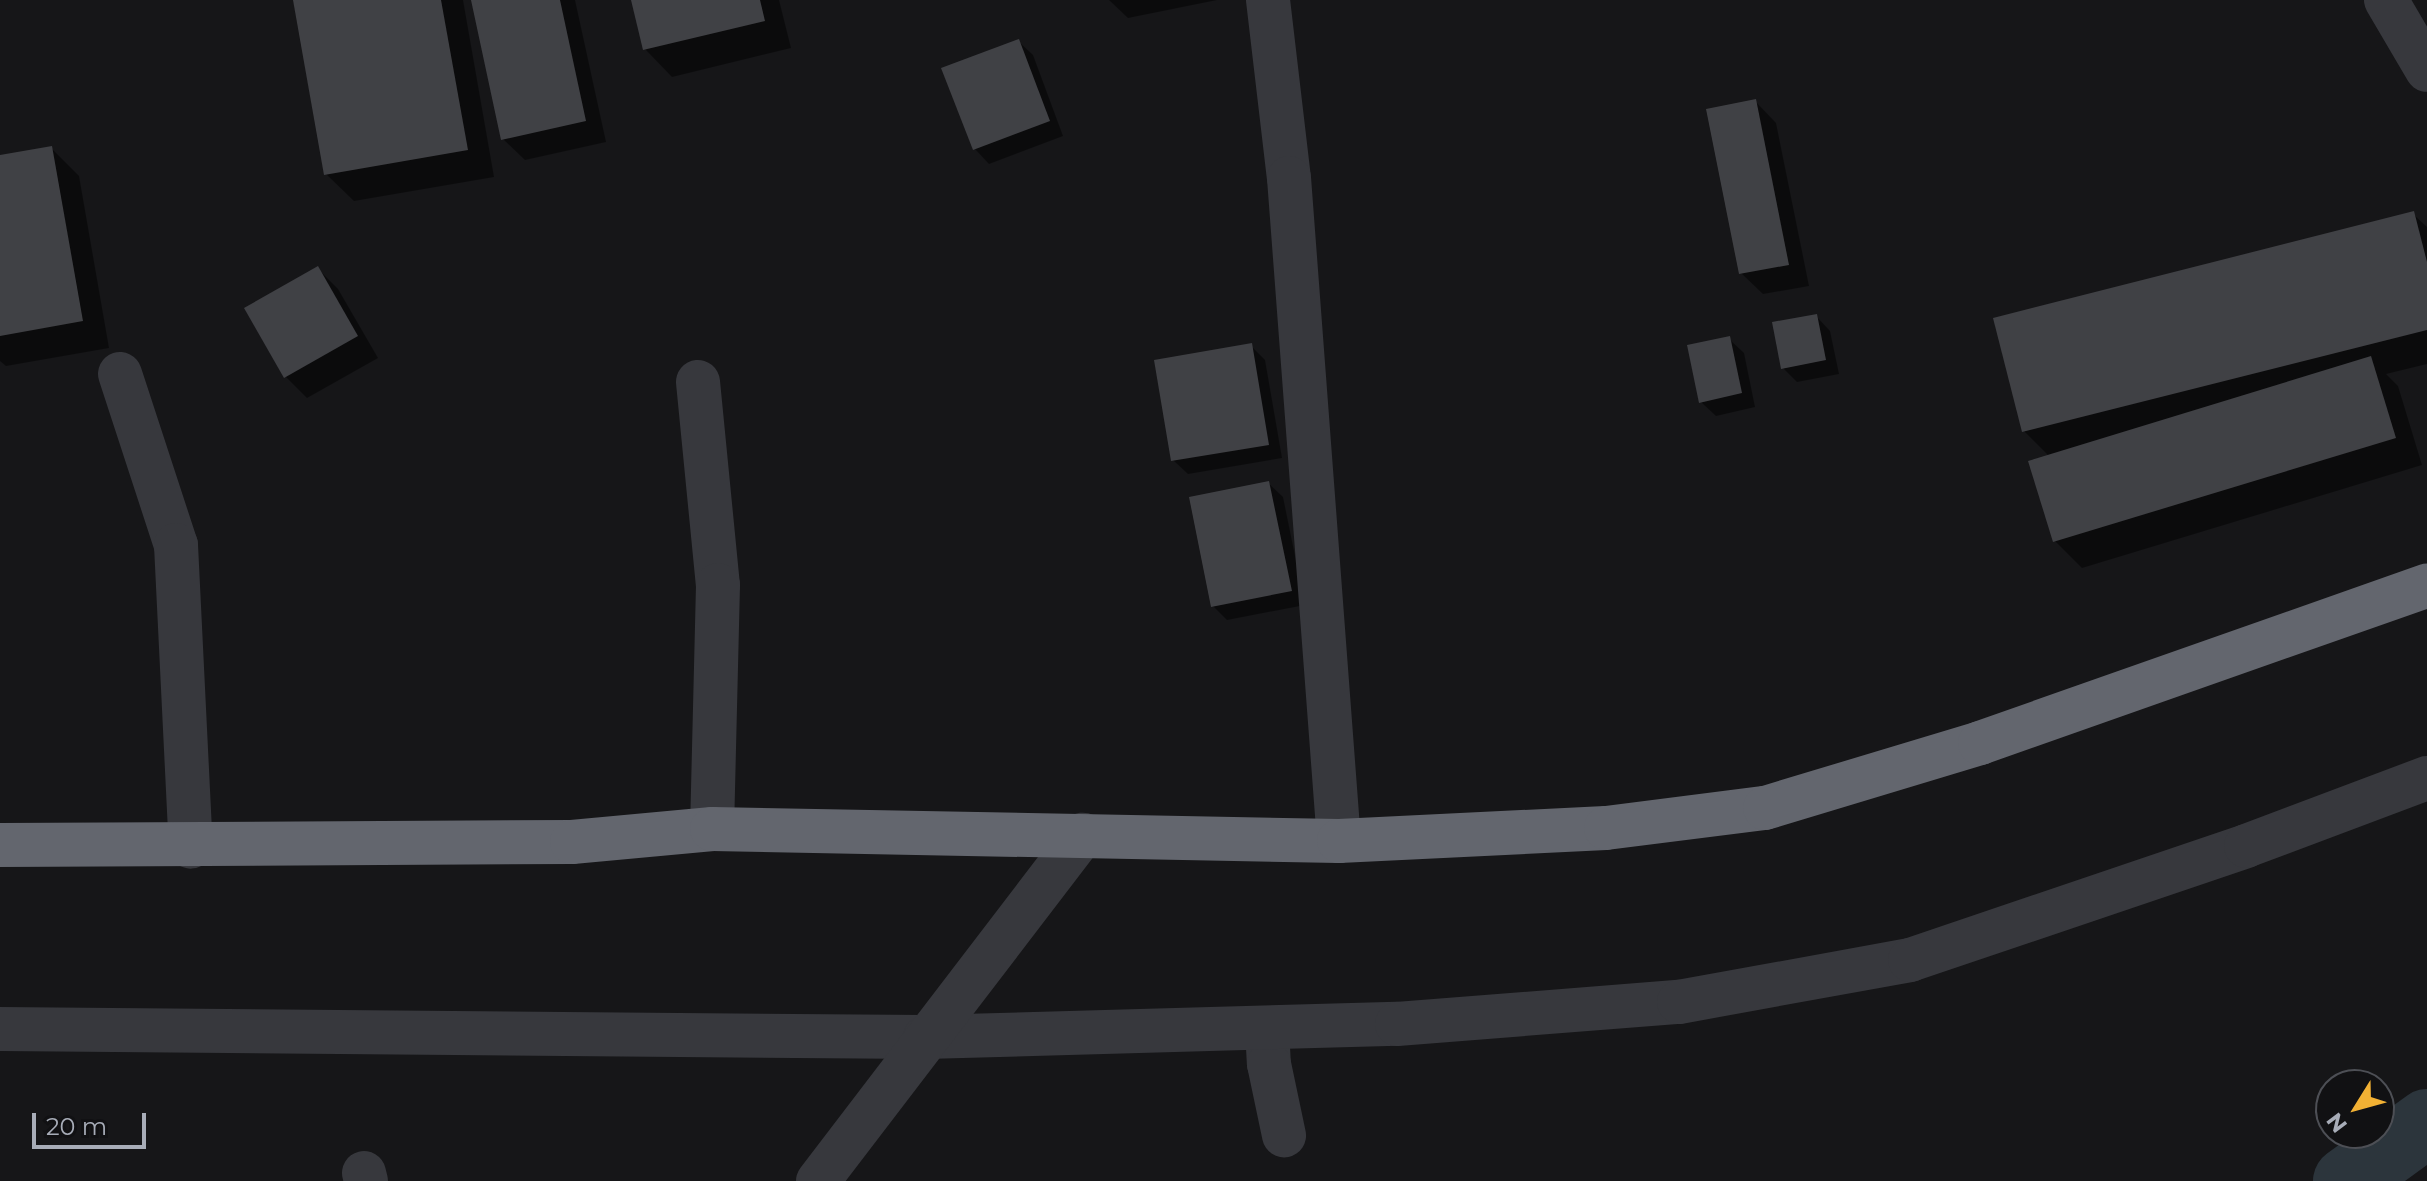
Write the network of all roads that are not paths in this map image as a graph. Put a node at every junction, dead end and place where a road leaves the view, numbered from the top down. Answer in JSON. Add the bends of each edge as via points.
{"nodes":[{"id":1,"x":1268,"y":0,"type":"edge"},
{"id":2,"x":2386,"y":0,"type":"edge"},
{"id":3,"x":2427,"y":70,"type":"edge"},
{"id":4,"x":120,"y":374,"type":"dead end"},
{"id":5,"x":698,"y":382,"type":"dead end"},
{"id":6,"x":2427,"y":586,"type":"edge"},
{"id":7,"x":2427,"y":778,"type":"edge"},
{"id":8,"x":712,"y":829,"type":"junction"},
{"id":9,"x":1083,"y":835,"type":"junction"},
{"id":10,"x":1339,"y":841,"type":"junction"},
{"id":11,"x":0,"y":845,"type":"edge"},
{"id":12,"x":191,"y":847,"type":"junction"},
{"id":13,"x":1267,"y":1028,"type":"junction"},
{"id":14,"x":0,"y":1029,"type":"edge"},
{"id":15,"x":925,"y":1037,"type":"junction"},
{"id":16,"x":1284,"y":1135,"type":"dead end"},
{"id":17,"x":818,"y":1181,"type":"edge"}],
"edges":[{"from":1,"to":10,"type":"street","via":[[1289,178]]},
{"from":2,"to":3,"type":"street"},
{"from":4,"to":12,"type":"street","via":[[176,545]]},
{"from":5,"to":8,"type":"street","via":[[718,585]]},
{"from":6,"to":10,"type":"highway","via":[[1980,743],[1765,808],[1606,828]]},
{"from":7,"to":13,"type":"street","via":[[2246,846],[1910,960],[1801,984],[1679,1002],[1397,1024]]},
{"from":8,"to":9,"type":"highway"},
{"from":8,"to":12,"type":"highway","via":[[572,842]]},
{"from":9,"to":10,"type":"highway"},
{"from":9,"to":15,"type":"street"},
{"from":11,"to":12,"type":"highway"},
{"from":13,"to":15,"type":"street"},
{"from":13,"to":16,"type":"street"},
{"from":14,"to":15,"type":"street"},
{"from":15,"to":17,"type":"street"}]}
